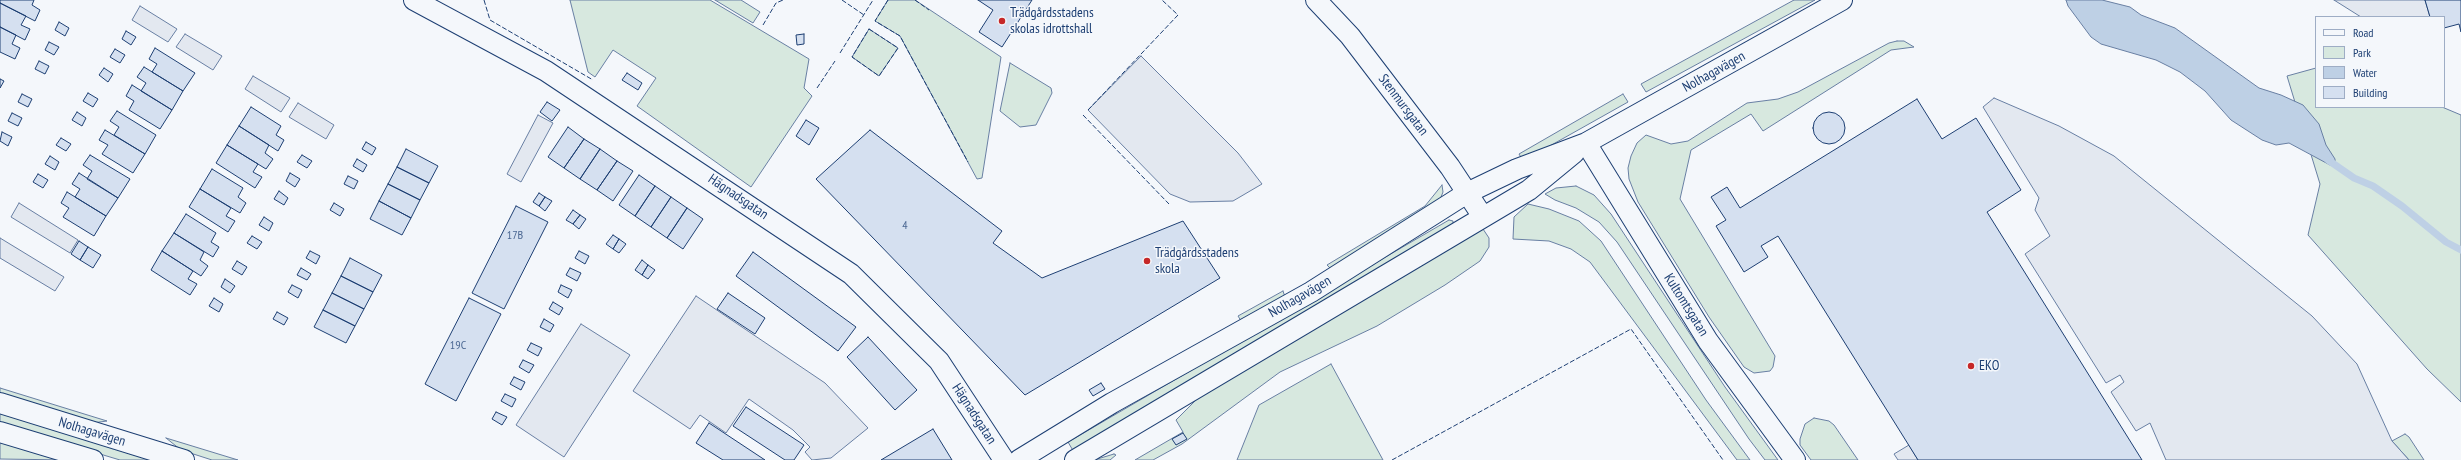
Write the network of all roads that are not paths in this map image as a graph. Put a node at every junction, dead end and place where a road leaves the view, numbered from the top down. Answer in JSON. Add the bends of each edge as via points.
{"nodes":[{"id":1,"x":414,"y":0,"type":"edge"},
{"id":2,"x":1316,"y":0,"type":"edge"},
{"id":3,"x":1842,"y":0,"type":"edge"},
{"id":4,"x":442,"y":6,"type":"edge"},
{"id":5,"x":1586,"y":143,"type":"junction"},
{"id":6,"x":1467,"y":193,"type":"junction"},
{"id":7,"x":1483,"y":217,"type":"junction"},
{"id":8,"x":0,"y":403,"type":"edge"},
{"id":9,"x":0,"y":432,"type":"edge"},
{"id":10,"x":93,"y":460,"type":"edge"},
{"id":11,"x":184,"y":460,"type":"edge"},
{"id":12,"x":1004,"y":460,"type":"edge"},
{"id":13,"x":1019,"y":460,"type":"edge"},
{"id":14,"x":1075,"y":460,"type":"edge"},
{"id":15,"x":1795,"y":460,"type":"edge"}],
"edges":[{"from":1,"to":4,"type":"street","name":"Hägnadsgatan"},
{"from":2,"to":6,"type":"street","name":"Stenmursgatan","via":[[1350,36]]},
{"from":3,"to":5,"type":"street","name":"Nolhagavägen"},
{"from":4,"to":12,"type":"street","name":"Hägnadsgatan","via":[[546,71],[851,274],[939,361]]},
{"from":5,"to":6,"type":"street","name":"Nolhagavägen","via":[[1517,169]]},
{"from":5,"to":7,"type":"street","name":"Nolhagavägen","via":[[1529,190]]},
{"from":5,"to":15,"type":"street","name":"Kultomtsgatan","via":[[1708,341]]},
{"from":6,"to":7,"type":"street","name":"Stenmursgatan"},
{"from":6,"to":13,"type":"street","name":"Nolhagavägen","via":[[1311,292],[1112,403]]},
{"from":7,"to":14,"type":"street","name":"Nolhagavägen"},
{"from":8,"to":11,"type":"street","name":"Nolhagavägen"},
{"from":9,"to":10,"type":"street","name":"Nolhagavägen"}]}
